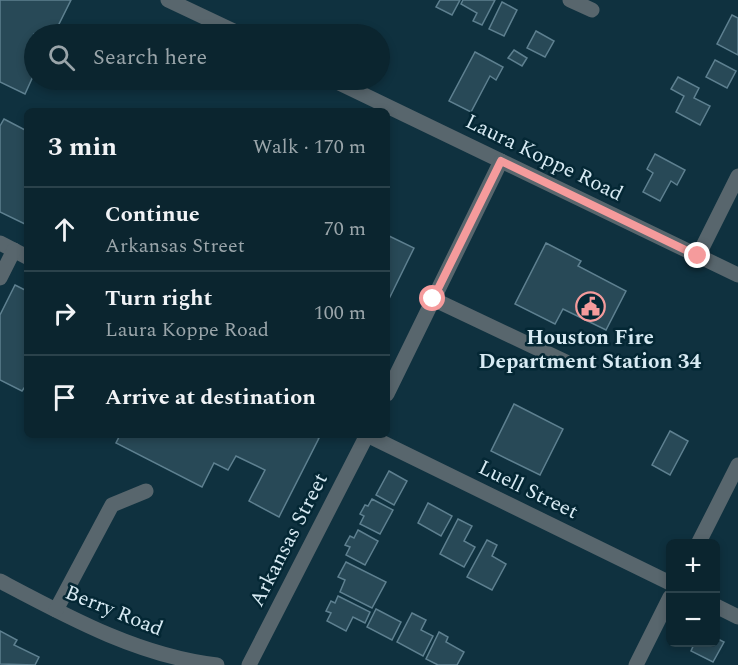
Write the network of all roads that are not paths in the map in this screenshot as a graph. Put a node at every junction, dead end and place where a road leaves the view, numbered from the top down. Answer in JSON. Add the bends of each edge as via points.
{"nodes":[{"id":1,"x":168,"y":0,"type":"edge"},
{"id":2,"x":570,"y":0,"type":"edge"},
{"id":3,"x":592,"y":10,"type":"dead end"},
{"id":4,"x":219,"y":24,"type":"edge"},
{"id":5,"x":354,"y":90,"type":"edge"},
{"id":6,"x":501,"y":161,"type":"junction"},
{"id":7,"x":738,"y":176,"type":"edge"},
{"id":8,"x":0,"y":243,"type":"edge"},
{"id":9,"x":20,"y":254,"type":"edge"},
{"id":10,"x":698,"y":256,"type":"junction"},
{"id":11,"x":738,"y":275,"type":"edge"},
{"id":12,"x":0,"y":278,"type":"edge"},
{"id":13,"x":433,"y":299,"type":"junction"},
{"id":14,"x":566,"y":362,"type":"dead end"},
{"id":15,"x":390,"y":388,"type":"edge"},
{"id":16,"x":365,"y":438,"type":"edge"},
{"id":17,"x":373,"y":438,"type":"edge"},
{"id":18,"x":738,"y":465,"type":"edge"},
{"id":19,"x":146,"y":491,"type":"dead end"},
{"id":20,"x":700,"y":539,"type":"edge"},
{"id":21,"x":0,"y":581,"type":"edge"},
{"id":22,"x":666,"y":581,"type":"edge"},
{"id":23,"x":666,"y":605,"type":"edge"},
{"id":24,"x":720,"y":608,"type":"edge"},
{"id":25,"x":56,"y":610,"type":"junction"},
{"id":26,"x":738,"y":618,"type":"edge"},
{"id":27,"x":217,"y":665,"type":"edge"},
{"id":28,"x":249,"y":665,"type":"edge"},
{"id":29,"x":636,"y":665,"type":"edge"}],
"edges":[{"from":1,"to":4,"type":"street"},
{"from":2,"to":3,"type":"street"},
{"from":5,"to":6,"type":"street","name":"Laura Koppe Road"},
{"from":6,"to":10,"type":"street","name":"Laura Koppe Road"},
{"from":6,"to":13,"type":"street"},
{"from":7,"to":10,"type":"street"},
{"from":8,"to":9,"type":"street"},
{"from":9,"to":12,"type":"street"},
{"from":10,"to":11,"type":"street","name":"Laura Koppe Road"},
{"from":13,"to":14,"type":"street"},
{"from":13,"to":15,"type":"street"},
{"from":16,"to":28,"type":"street","name":"Arkansas Street"},
{"from":17,"to":22,"type":"street","name":"Luell Street"},
{"from":18,"to":20,"type":"street"},
{"from":19,"to":25,"type":"street","via":[[112,505]]},
{"from":21,"to":25,"type":"street","name":"Berry Road"},
{"from":23,"to":29,"type":"street"},
{"from":24,"to":26,"type":"street"},
{"from":25,"to":27,"type":"street","name":"Berry Road","via":[[166,655]]}]}
